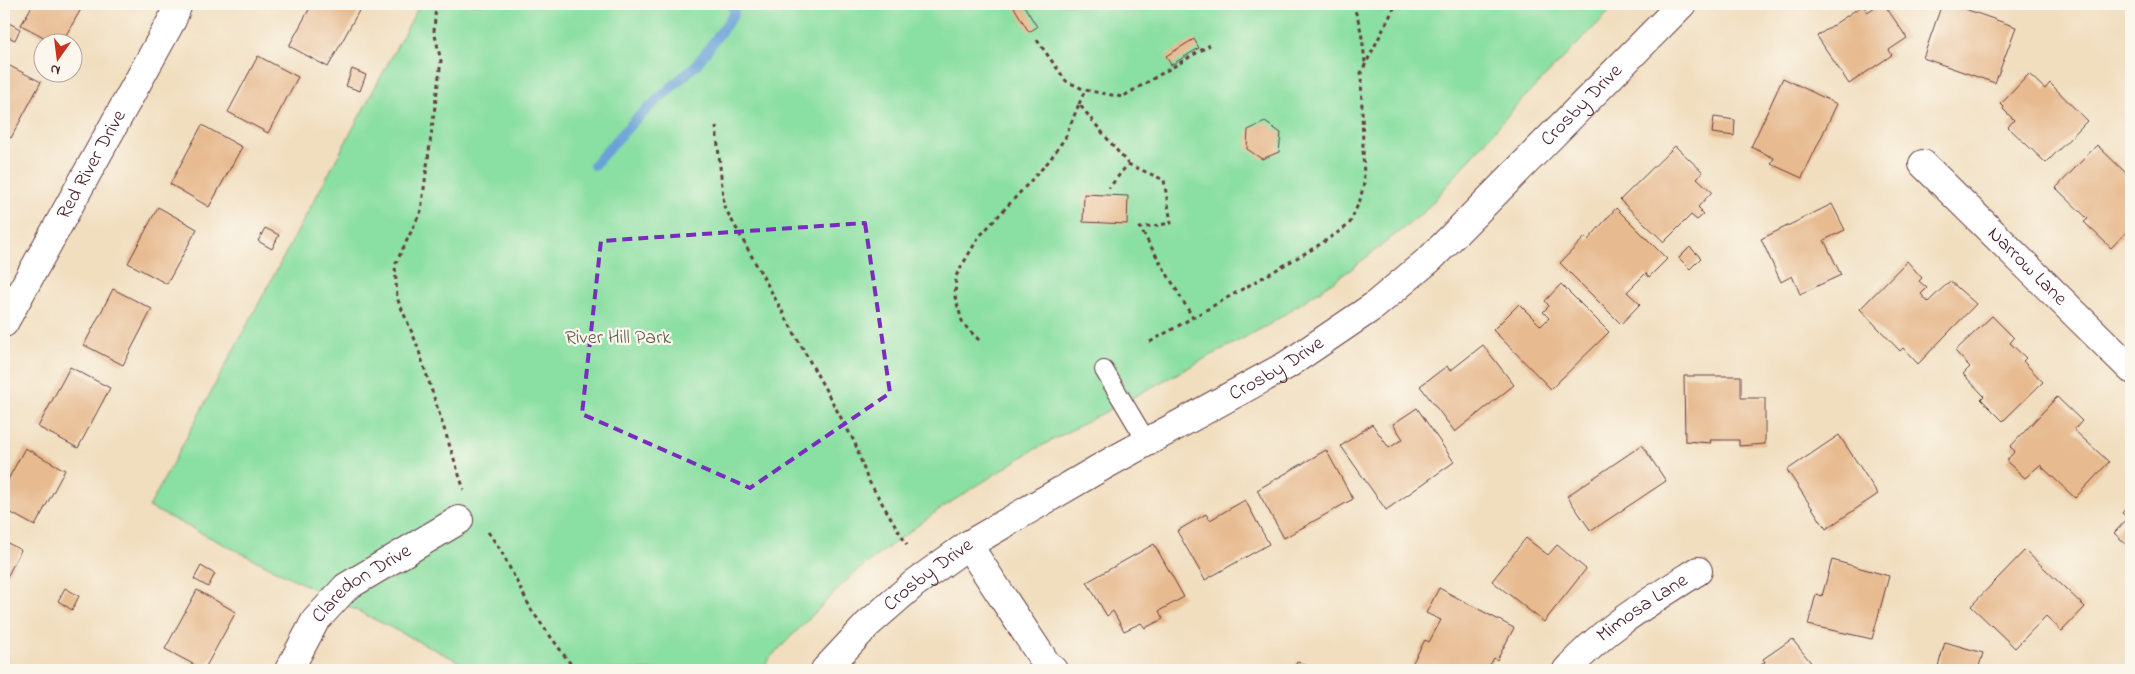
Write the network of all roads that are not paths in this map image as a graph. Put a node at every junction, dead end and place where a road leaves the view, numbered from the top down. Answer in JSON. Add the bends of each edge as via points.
{"nodes":[{"id":1,"x":178,"y":4,"type":"edge"},
{"id":2,"x":1682,"y":4,"type":"edge"},
{"id":3,"x":1923,"y":164,"type":"dead end"},
{"id":4,"x":4,"y":323,"type":"edge"},
{"id":5,"x":2131,"y":369,"type":"edge"},
{"id":6,"x":1104,"y":370,"type":"dead end"},
{"id":7,"x":1147,"y":442,"type":"junction"},
{"id":8,"x":470,"y":515,"type":"road end"},
{"id":9,"x":968,"y":545,"type":"junction"},
{"id":10,"x":1698,"y":571,"type":"dead end"},
{"id":11,"x":289,"y":670,"type":"edge"},
{"id":12,"x":824,"y":670,"type":"edge"},
{"id":13,"x":1053,"y":670,"type":"edge"},
{"id":14,"x":1567,"y":670,"type":"edge"}],
"edges":[{"from":1,"to":4,"type":"street","name":"Red River Drive"},
{"from":2,"to":7,"type":"street","name":"Crosby Drive","via":[[1431,258],[1374,306],[1287,365]]},
{"from":3,"to":5,"type":"street","name":"Narrow Lane"},
{"from":6,"to":7,"type":"lane"},
{"from":7,"to":9,"type":"street","name":"Crosby Drive"},
{"from":8,"to":11,"type":"street","name":"Claredon Drive","via":[[346,587],[315,621]]},
{"from":9,"to":12,"type":"street","name":"Crosby Drive","via":[[915,583],[868,624]]},
{"from":9,"to":13,"type":"street"},
{"from":10,"to":14,"type":"street","name":"Mimosa Lane","via":[[1642,607],[1580,655]]}]}
